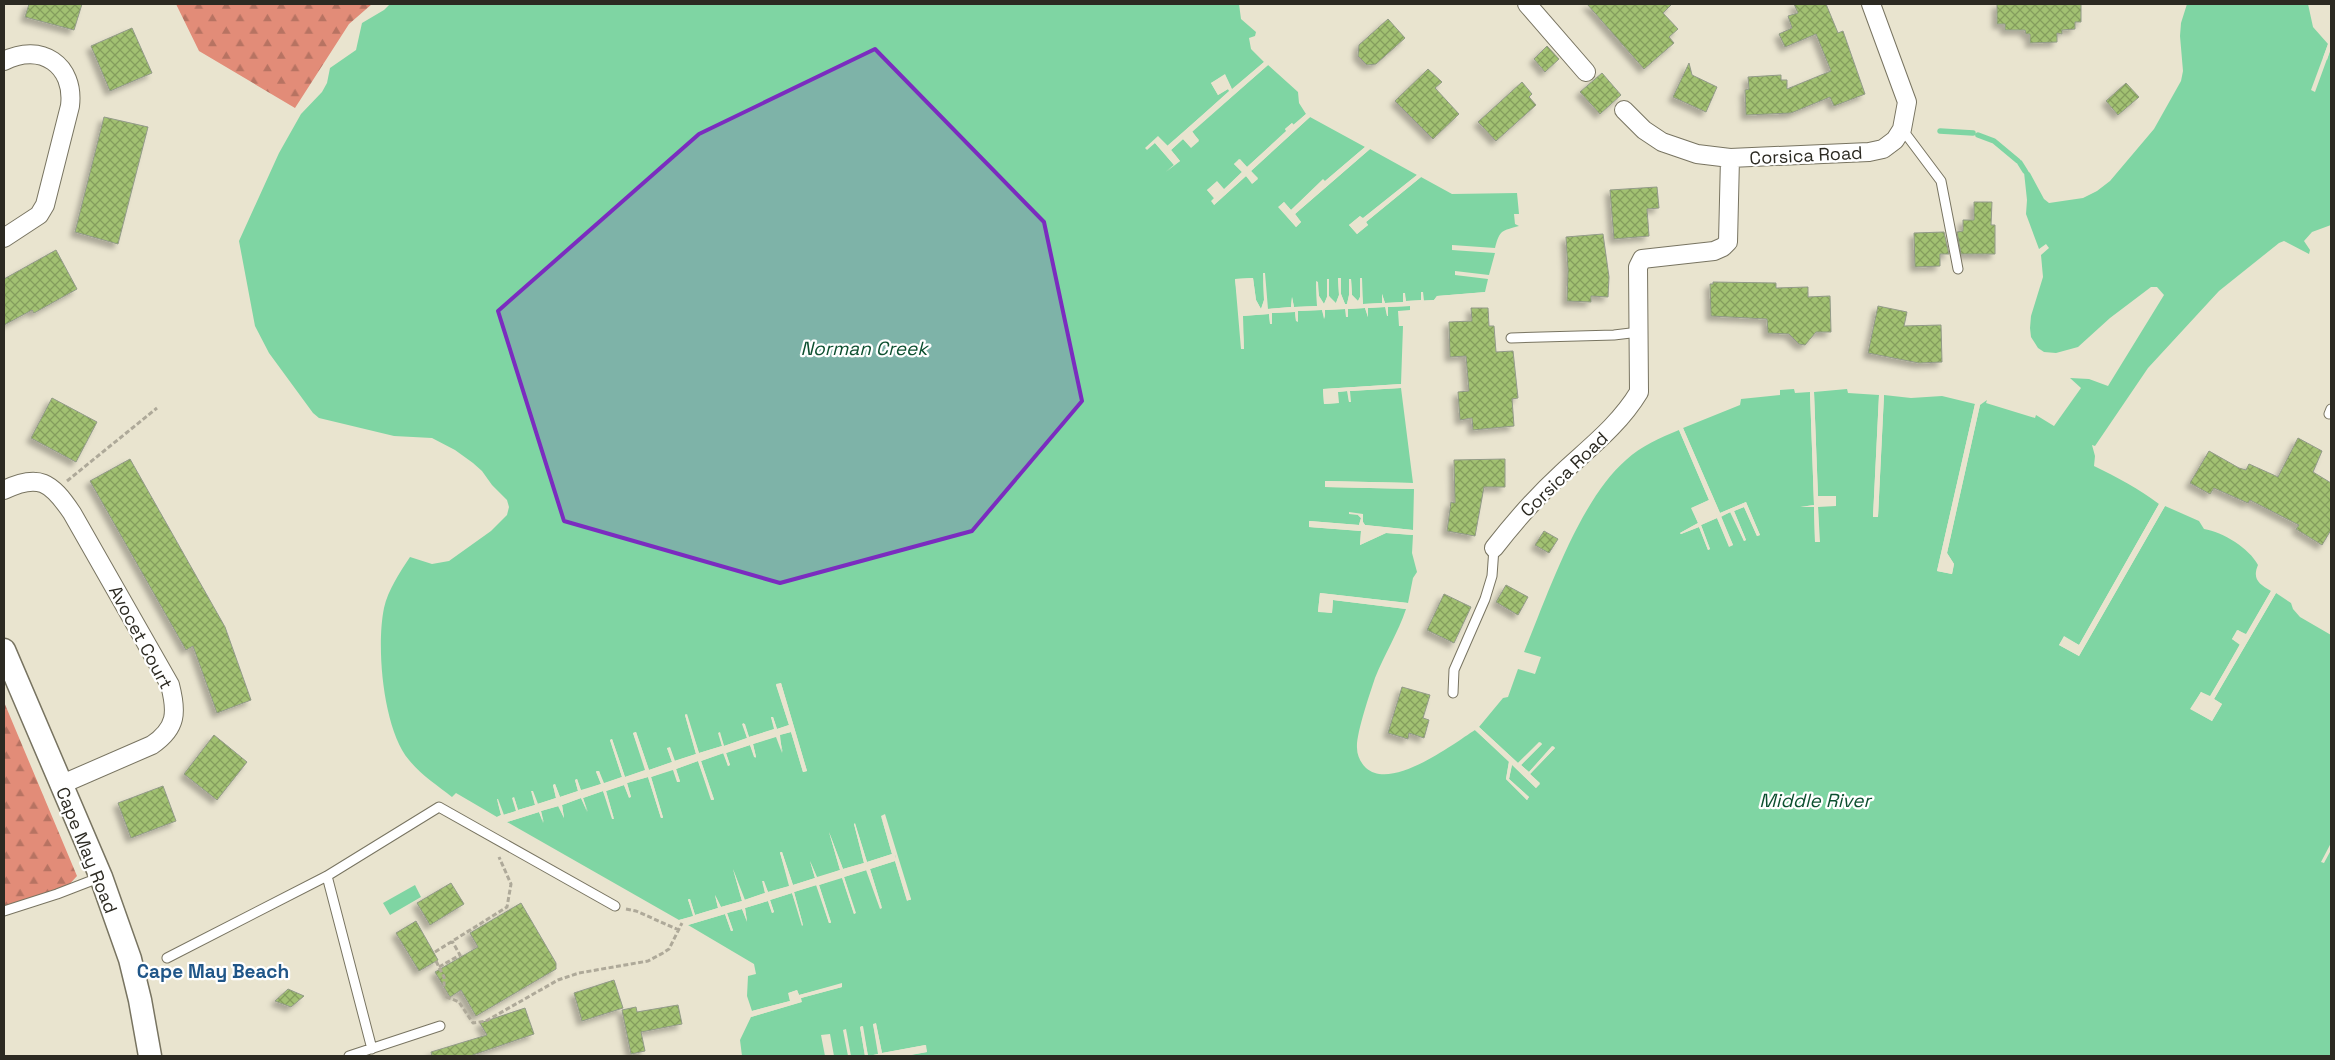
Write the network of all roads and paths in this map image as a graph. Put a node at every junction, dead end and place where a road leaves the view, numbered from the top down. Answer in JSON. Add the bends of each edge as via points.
{"nodes":[{"id":1,"x":1527,"y":4,"type":"edge"},
{"id":2,"x":1871,"y":4,"type":"edge"},
{"id":3,"x":4,"y":61,"type":"edge"},
{"id":4,"x":1586,"y":72,"type":"dead end"},
{"id":5,"x":1624,"y":110,"type":"dead end"},
{"id":6,"x":1902,"y":129,"type":"junction"},
{"id":7,"x":1730,"y":158,"type":"junction"},
{"id":8,"x":4,"y":238,"type":"edge"},
{"id":9,"x":1958,"y":269,"type":"dead end"},
{"id":10,"x":1638,"y":332,"type":"junction"},
{"id":11,"x":1511,"y":338,"type":"dead end"},
{"id":12,"x":157,"y":408,"type":"dead end"},
{"id":13,"x":4,"y":490,"type":"edge"},
{"id":14,"x":55,"y":490,"type":"junction"},
{"id":15,"x":1494,"y":548,"type":"joint"},
{"id":16,"x":4,"y":650,"type":"edge"},
{"id":17,"x":1453,"y":693,"type":"dead end"},
{"id":18,"x":60,"y":785,"type":"junction"},
{"id":19,"x":485,"y":833,"type":"junction"},
{"id":20,"x":327,"y":876,"type":"junction"},
{"id":21,"x":101,"y":877,"type":"junction"},
{"id":22,"x":615,"y":906,"type":"joint"},
{"id":23,"x":4,"y":911,"type":"edge"},
{"id":24,"x":682,"y":923,"type":"dead end"},
{"id":25,"x":679,"y":930,"type":"junction"},
{"id":26,"x":452,"y":941,"type":"junction"},
{"id":27,"x":435,"y":952,"type":"dead end"},
{"id":28,"x":167,"y":958,"type":"dead end"},
{"id":29,"x":436,"y":961,"type":"dead end"},
{"id":30,"x":439,"y":967,"type":"junction"},
{"id":31,"x":440,"y":1026,"type":"dead end"},
{"id":32,"x":372,"y":1049,"type":"junction"},
{"id":33,"x":150,"y":1056,"type":"edge"},
{"id":34,"x":349,"y":1056,"type":"edge"}],
"edges":[{"from":1,"to":4,"type":"street"},
{"from":2,"to":6,"type":"street","via":[[1907,102]]},
{"from":3,"to":8,"type":"street","via":[[30,53],[44,56],[63,70],[72,93],[44,205],[38,215]]},
{"from":5,"to":7,"type":"street","via":[[1662,142],[1697,154]]},
{"from":6,"to":7,"type":"street","name":"Corsica Road","via":[[1895,140],[1883,149],[1869,152]]},
{"from":6,"to":9,"type":"lane","via":[[1941,181]]},
{"from":7,"to":10,"type":"street","name":"Corsica Road","via":[[1728,242],[1714,251],[1642,259],[1637,277]]},
{"from":10,"to":11,"type":"lane"},
{"from":10,"to":15,"type":"street","name":"Corsica Road","via":[[1639,392],[1630,407],[1529,506]]},
{"from":12,"to":14,"type":"path"},
{"from":13,"to":14,"type":"street","via":[[22,482],[38,482]]},
{"from":14,"to":18,"type":"street","name":"Avocet Court","via":[[72,513],[170,685],[175,705],[173,721],[164,736],[152,745]]},
{"from":15,"to":17,"type":"lane","via":[[1486,599],[1454,670]]},
{"from":16,"to":18,"type":"street","name":"Cape May Road"},
{"from":18,"to":21,"type":"street","name":"Cape May Road"},
{"from":19,"to":20,"type":"lane","via":[[439,807]]},
{"from":19,"to":22,"type":"lane"},
{"from":19,"to":26,"type":"path","via":[[509,876],[511,884],[507,906]]},
{"from":20,"to":28,"type":"lane"},
{"from":20,"to":32,"type":"lane"},
{"from":21,"to":23,"type":"lane"},
{"from":21,"to":33,"type":"street","name":"Cape May Road","via":[[130,959]]},
{"from":22,"to":25,"type":"path","via":[[636,911]]},
{"from":24,"to":25,"type":"path"},
{"from":25,"to":30,"type":"path","via":[[669,949],[648,960],[558,980],[486,1022],[477,1024],[459,1002],[447,998]]},
{"from":26,"to":27,"type":"path"},
{"from":26,"to":30,"type":"path","via":[[460,955]]},
{"from":29,"to":30,"type":"path"},
{"from":31,"to":32,"type":"lane"},
{"from":32,"to":34,"type":"lane"}]}
